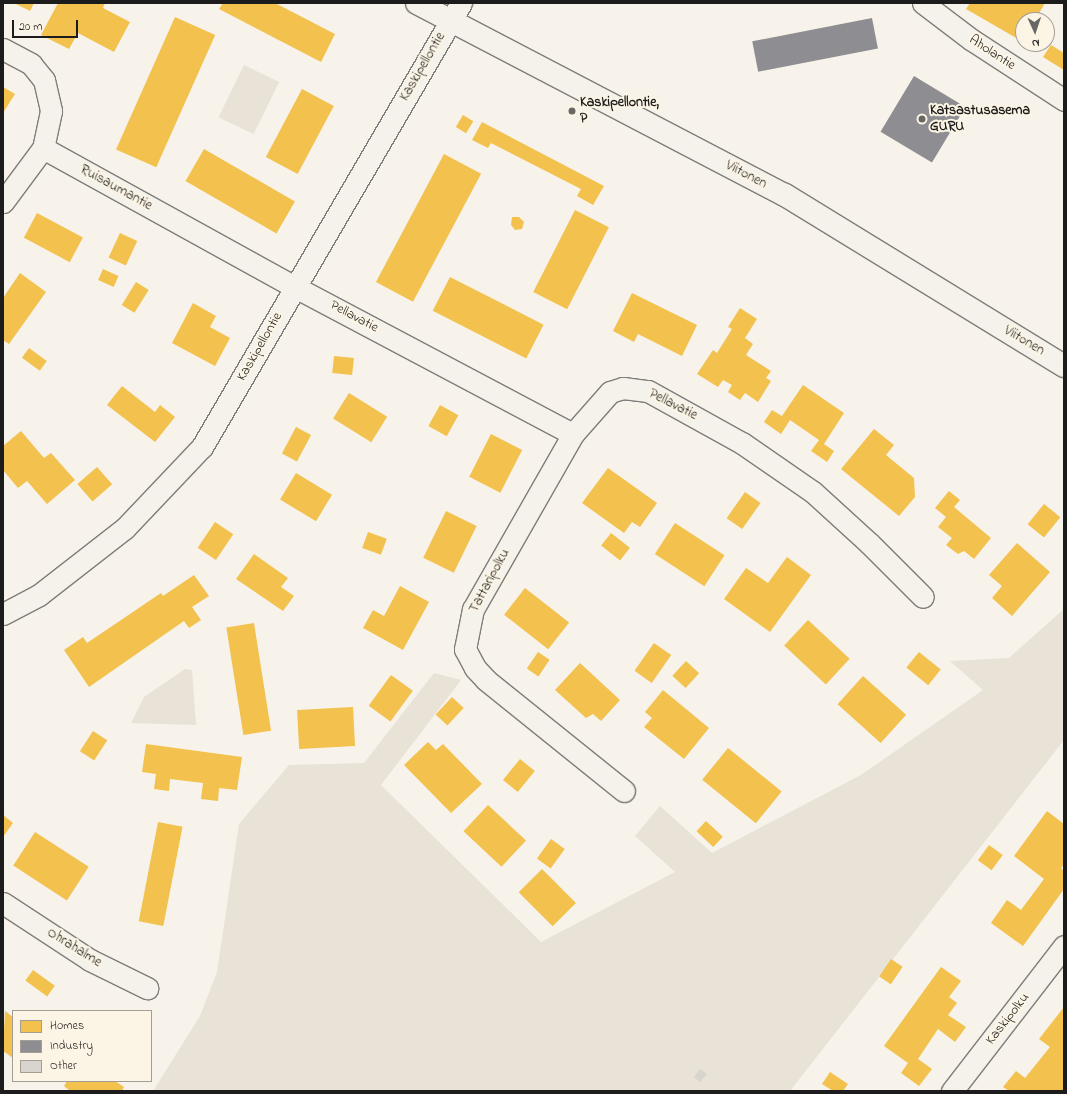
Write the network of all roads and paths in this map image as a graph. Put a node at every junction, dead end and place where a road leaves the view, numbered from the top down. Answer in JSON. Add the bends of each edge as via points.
{"nodes":[{"id":1,"x":417,"y":3,"type":"edge"},
{"id":2,"x":923,"y":3,"type":"edge"},
{"id":3,"x":456,"y":12,"type":"edge"},
{"id":4,"x":3,"y":49,"type":"edge"},
{"id":5,"x":1064,"y":100,"type":"edge"},
{"id":6,"x":43,"y":148,"type":"junction"},
{"id":7,"x":3,"y":202,"type":"edge"},
{"id":8,"x":295,"y":287,"type":"junction"},
{"id":9,"x":1064,"y":366,"type":"edge"},
{"id":10,"x":573,"y":434,"type":"junction"},
{"id":11,"x":923,"y":598,"type":"dead end"},
{"id":12,"x":3,"y":614,"type":"edge"},
{"id":13,"x":624,"y":791,"type":"dead end"},
{"id":14,"x":3,"y":903,"type":"edge"},
{"id":15,"x":1064,"y":946,"type":"edge"},
{"id":16,"x":147,"y":988,"type":"dead end"},
{"id":17,"x":952,"y":1091,"type":"edge"}],
"edges":[{"from":1,"to":3,"type":"main road","name":"Viitonen"},
{"from":2,"to":5,"type":"street","name":"Aholantie","via":[[972,40]]},
{"from":3,"to":8,"type":"street","name":"Kaskipellontie"},
{"from":3,"to":9,"type":"main road","name":"Viitonen","via":[[784,195]]},
{"from":4,"to":6,"type":"street","via":[[31,64],[44,80],[52,111]]},
{"from":6,"to":7,"type":"street"},
{"from":6,"to":8,"type":"street","name":"Ruisaumantie"},
{"from":8,"to":10,"type":"street","name":"Pellavatie"},
{"from":8,"to":12,"type":"street","name":"Kaskipellontie","via":[[202,447],[124,528],[39,596]]},
{"from":10,"to":11,"type":"street","name":"Pellavatie","via":[[610,392],[623,388],[648,391],[742,442],[813,492],[869,543]]},
{"from":10,"to":13,"type":"street","name":"Tattaripolku","via":[[473,609],[465,649],[474,668],[486,680]]},
{"from":14,"to":16,"type":"street","name":"Ohrahalme","via":[[90,960]]},
{"from":15,"to":17,"type":"street","name":"Kaskipolku"}]}
